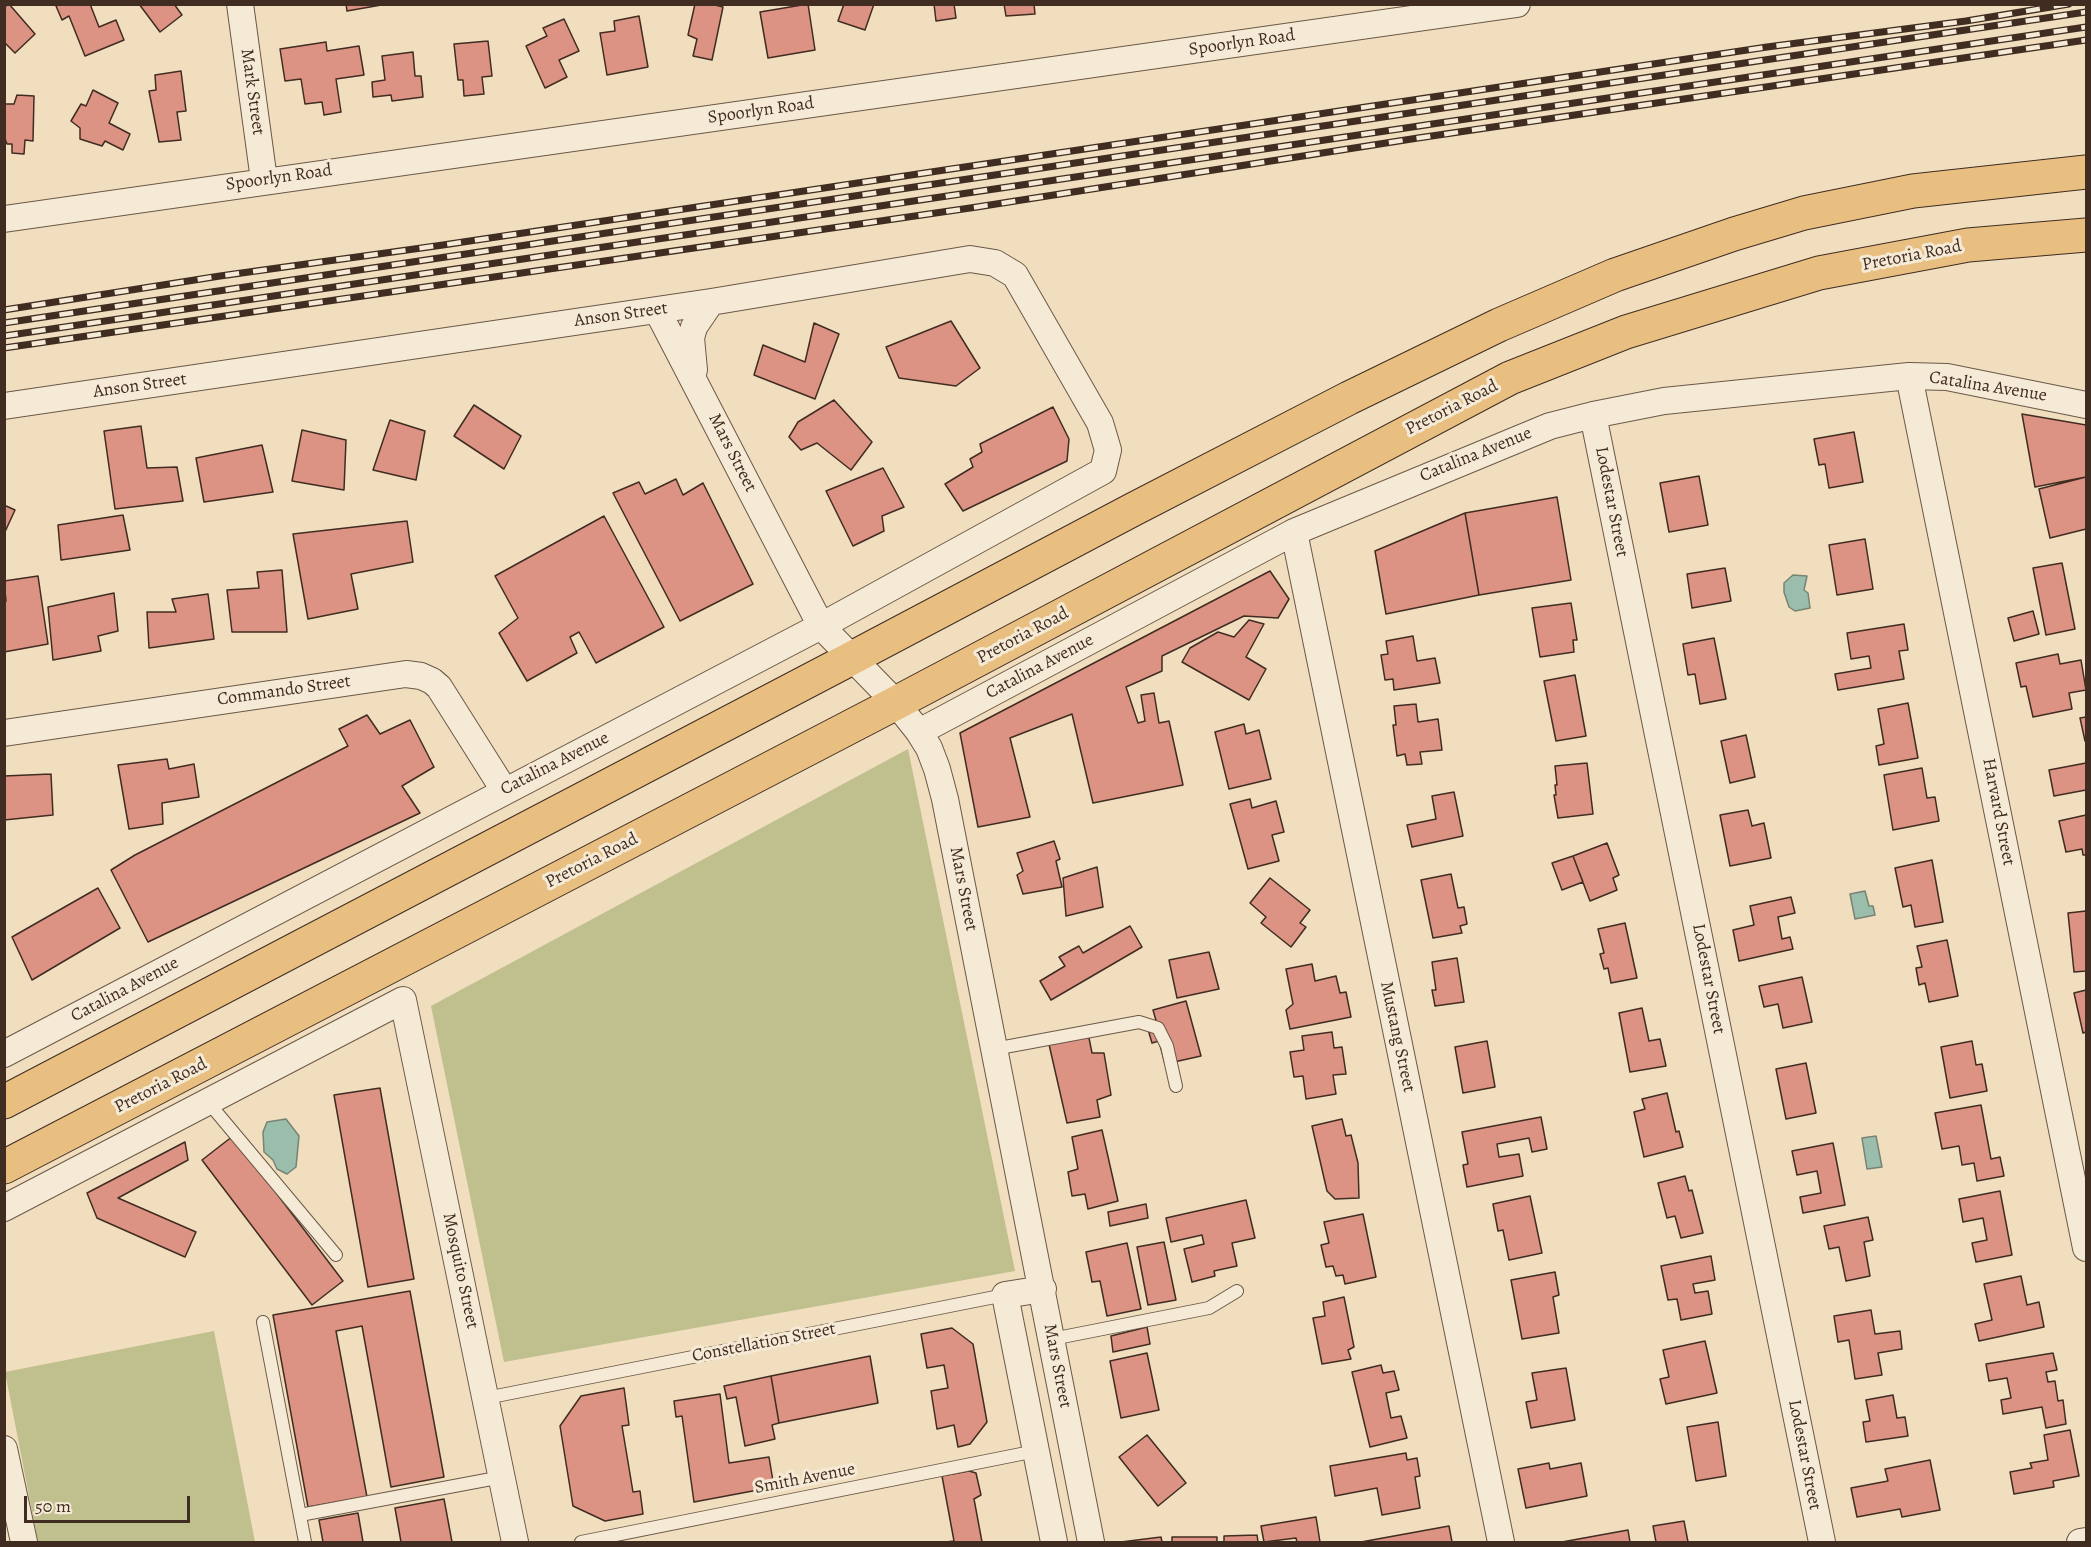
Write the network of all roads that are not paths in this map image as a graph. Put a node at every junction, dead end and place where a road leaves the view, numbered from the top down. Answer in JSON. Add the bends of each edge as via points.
{"nodes":[{"id":1,"x":240,"y":4,"type":"edge"},
{"id":2,"x":1517,"y":4,"type":"edge"},
{"id":3,"x":2086,"y":171,"type":"edge"},
{"id":4,"x":264,"y":180,"type":"junction"},
{"id":5,"x":4,"y":219,"type":"edge"},
{"id":6,"x":2086,"y":235,"type":"edge"},
{"id":7,"x":711,"y":302,"type":"junction"},
{"id":8,"x":657,"y":309,"type":"junction"},
{"id":9,"x":1909,"y":376,"type":"junction"},
{"id":10,"x":696,"y":383,"type":"junction"},
{"id":11,"x":2086,"y":405,"type":"edge"},
{"id":12,"x":4,"y":406,"type":"edge"},
{"id":13,"x":1593,"y":415,"type":"junction"},
{"id":14,"x":1103,"y":471,"type":"joint"},
{"id":15,"x":1294,"y":532,"type":"junction"},
{"id":16,"x":821,"y":626,"type":"junction"},
{"id":17,"x":852,"y":658,"type":"junction"},
{"id":18,"x":896,"y":703,"type":"junction"},
{"id":19,"x":919,"y":732,"type":"junction"},
{"id":20,"x":4,"y":733,"type":"edge"},
{"id":21,"x":504,"y":790,"type":"junction"},
{"id":22,"x":994,"y":1049,"type":"junction"},
{"id":23,"x":4,"y":1054,"type":"edge"},
{"id":24,"x":1176,"y":1086,"type":"dead end"},
{"id":25,"x":4,"y":1102,"type":"edge"},
{"id":26,"x":208,"y":1102,"type":"junction"},
{"id":27,"x":4,"y":1167,"type":"edge"},
{"id":28,"x":4,"y":1208,"type":"edge"},
{"id":29,"x":2086,"y":1248,"type":"edge"},
{"id":30,"x":336,"y":1255,"type":"dead end"},
{"id":31,"x":1042,"y":1289,"type":"junction"},
{"id":32,"x":1237,"y":1291,"type":"dead end"},
{"id":33,"x":1005,"y":1295,"type":"junction"},
{"id":34,"x":263,"y":1322,"type":"dead end"},
{"id":35,"x":1052,"y":1339,"type":"junction"},
{"id":36,"x":486,"y":1398,"type":"junction"},
{"id":37,"x":4,"y":1449,"type":"edge"},
{"id":38,"x":1036,"y":1451,"type":"junction"},
{"id":39,"x":502,"y":1477,"type":"junction"},
{"id":40,"x":300,"y":1515,"type":"junction"},
{"id":41,"x":2086,"y":1541,"type":"edge"},
{"id":42,"x":24,"y":1542,"type":"edge"},
{"id":43,"x":305,"y":1542,"type":"edge"},
{"id":44,"x":515,"y":1542,"type":"edge"},
{"id":45,"x":581,"y":1542,"type":"edge"},
{"id":46,"x":1054,"y":1542,"type":"edge"},
{"id":47,"x":1091,"y":1542,"type":"edge"},
{"id":48,"x":1501,"y":1542,"type":"edge"},
{"id":49,"x":1822,"y":1542,"type":"edge"},
{"id":50,"x":2080,"y":1542,"type":"edge"}],
"edges":[{"from":1,"to":4,"type":"street","name":"Mark Street"},
{"from":2,"to":4,"type":"street","name":"Spoorlyn Road"},
{"from":3,"to":17,"type":"main road","via":[[1913,191],[1804,213],[1615,275],[1499,325],[1348,398]]},
{"from":4,"to":5,"type":"street","name":"Spoorlyn Road"},
{"from":6,"to":18,"type":"main road","name":"Pretoria Road","via":[[1968,245],[1820,273],[1626,332],[1500,384]]},
{"from":7,"to":8,"type":"street","name":"Anson Street"},
{"from":7,"to":10,"type":"street","via":[[691,338]]},
{"from":7,"to":14,"type":"street","name":"Anson Street","via":[[970,259],[995,263],[1015,274],[1100,423],[1108,450]]},
{"from":8,"to":10,"type":"street","name":"Mars Street"},
{"from":8,"to":12,"type":"street","name":"Anson Street"},
{"from":9,"to":11,"type":"street","name":"Catalina Avenue","via":[[1958,379]]},
{"from":9,"to":13,"type":"street","name":"Catalina Avenue","via":[[1664,401]]},
{"from":9,"to":29,"type":"street","name":"Harvard Street"},
{"from":10,"to":16,"type":"street","name":"Mars Street"},
{"from":13,"to":15,"type":"street","name":"Catalina Avenue","via":[[1513,439]]},
{"from":13,"to":49,"type":"street","name":"Lodestar Street"},
{"from":14,"to":16,"type":"street","name":"Catalina Avenue"},
{"from":15,"to":19,"type":"street","name":"Catalina Avenue"},
{"from":15,"to":48,"type":"street","name":"Mustang Street"},
{"from":16,"to":17,"type":"street","name":"Mars Street"},
{"from":16,"to":21,"type":"street","name":"Catalina Avenue"},
{"from":17,"to":18,"type":"street","name":"Mars Street"},
{"from":17,"to":25,"type":"main road"},
{"from":18,"to":19,"type":"street","name":"Mars Street"},
{"from":18,"to":27,"type":"main road","name":"Pretoria Road"},
{"from":19,"to":22,"type":"street","name":"Mars Street","via":[[938,769]]},
{"from":20,"to":21,"type":"street","name":"Commando Street","via":[[406,674],[421,676],[439,687]]},
{"from":21,"to":23,"type":"street","name":"Catalina Avenue"},
{"from":22,"to":24,"type":"lane","via":[[1139,1022],[1158,1028],[1167,1046]]},
{"from":22,"to":31,"type":"street","name":"Mars Street"},
{"from":26,"to":28,"type":"street"},
{"from":26,"to":30,"type":"lane"},
{"from":26,"to":36,"type":"street","name":"Mosquito Street","via":[[403,1000]]},
{"from":31,"to":33,"type":"street","name":"Constellation Street"},
{"from":31,"to":35,"type":"street","name":"Mars Street"},
{"from":32,"to":35,"type":"lane","via":[[1209,1308]]},
{"from":33,"to":36,"type":"lane","name":"Constellation Street"},
{"from":33,"to":38,"type":"street"},
{"from":34,"to":40,"type":"lane"},
{"from":35,"to":47,"type":"street","name":"Mars Street"},
{"from":36,"to":39,"type":"street","name":"Mosquito Street"},
{"from":37,"to":42,"type":"street"},
{"from":38,"to":45,"type":"lane","name":"Smith Avenue"},
{"from":38,"to":46,"type":"street"},
{"from":39,"to":40,"type":"lane"},
{"from":39,"to":44,"type":"street","name":"Mosquito Street"},
{"from":40,"to":43,"type":"lane"},
{"from":41,"to":50,"type":"street"}]}
